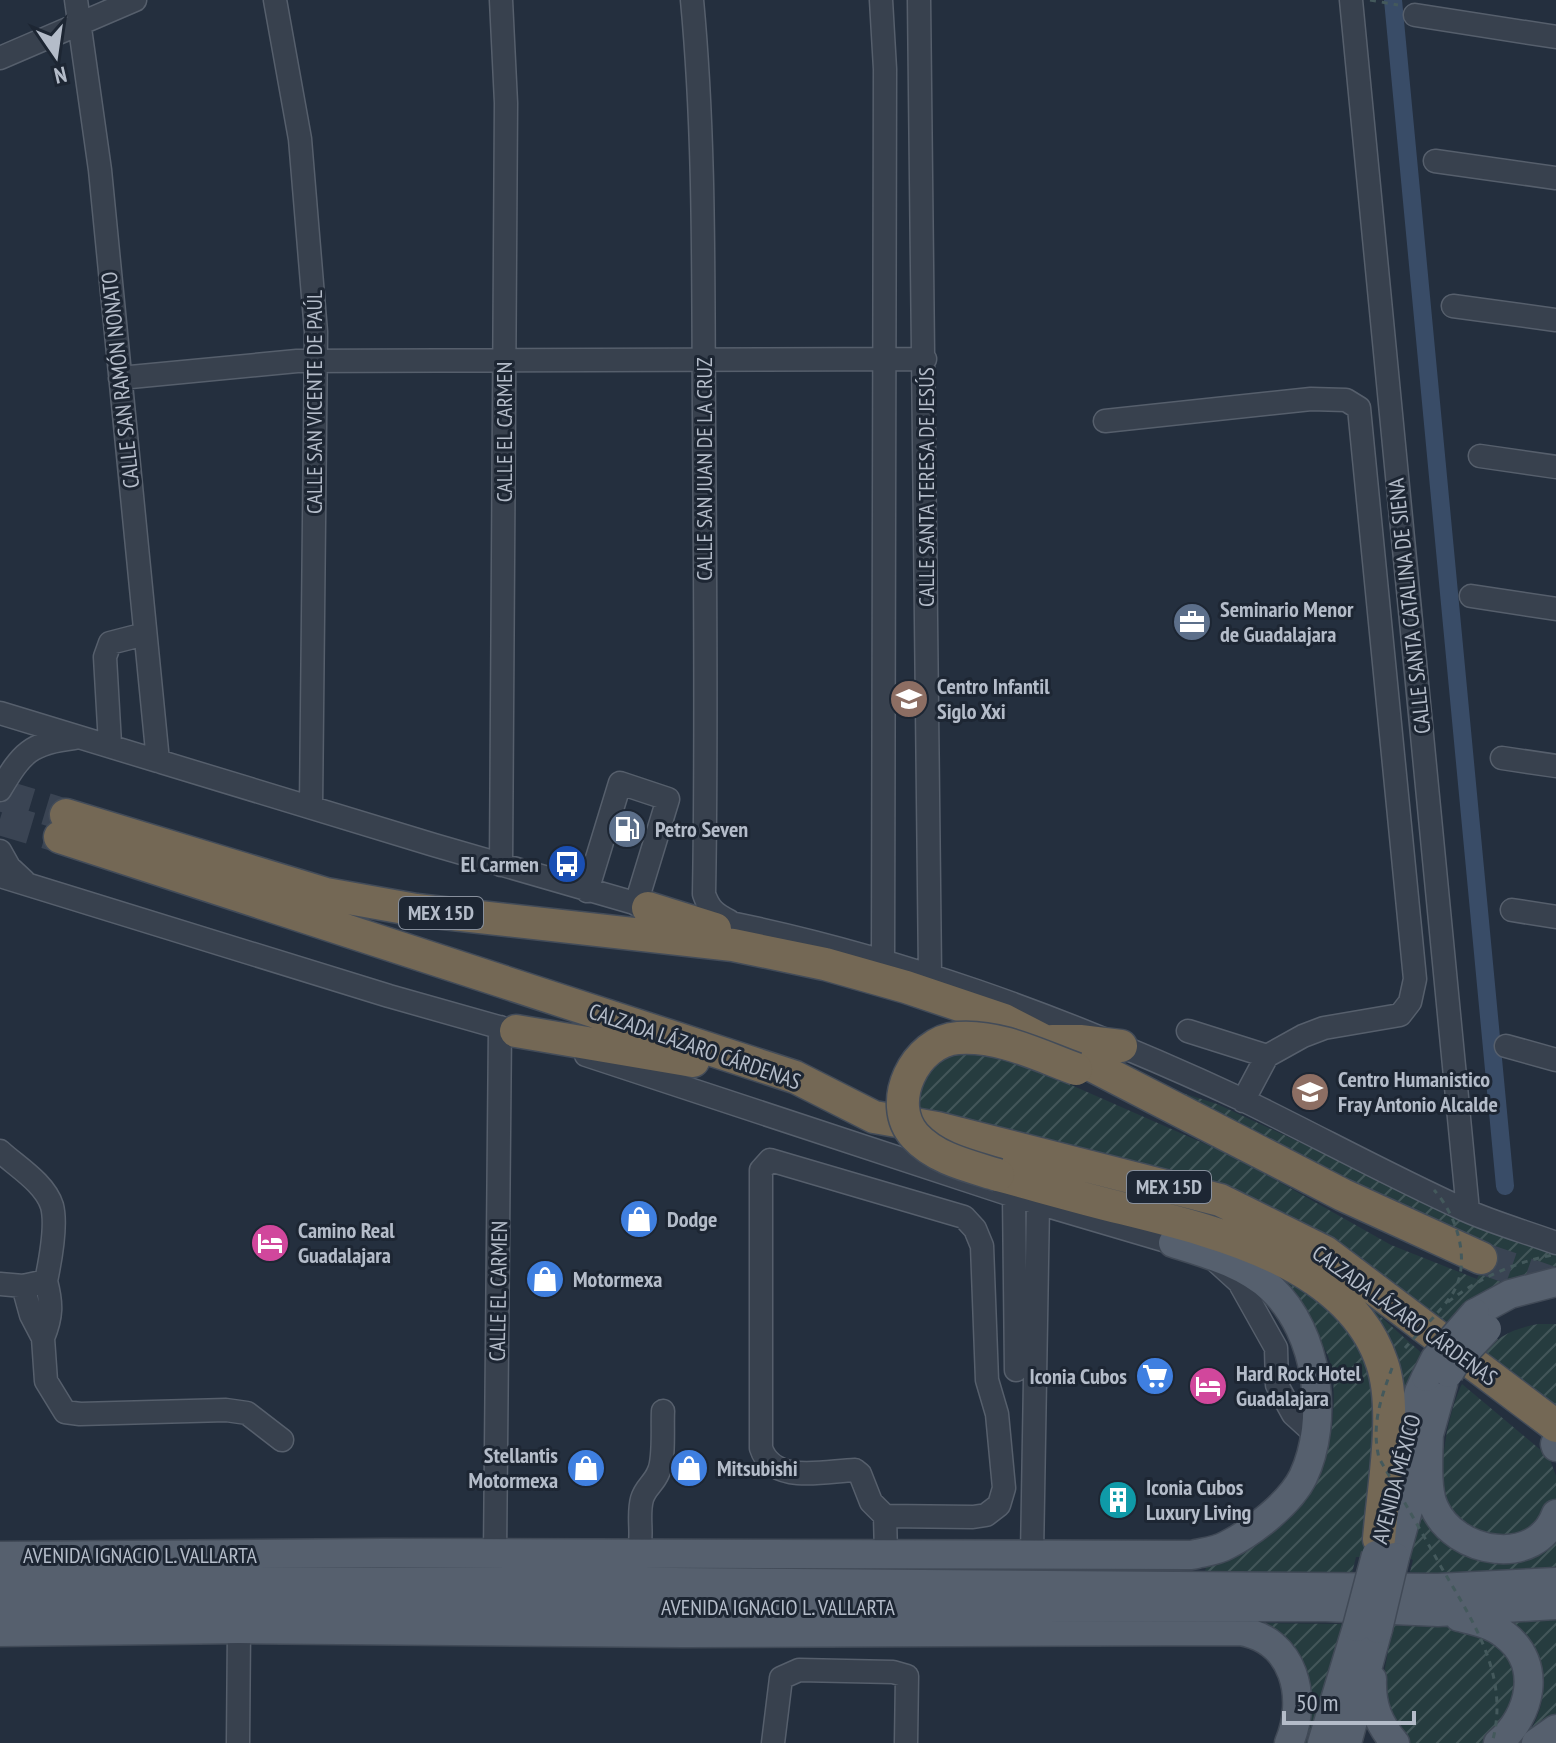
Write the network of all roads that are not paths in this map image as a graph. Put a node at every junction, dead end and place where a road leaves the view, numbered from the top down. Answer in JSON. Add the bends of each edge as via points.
{"nodes":[{"id":1,"x":76,"y":0,"type":"edge"},
{"id":2,"x":135,"y":0,"type":"edge"},
{"id":3,"x":275,"y":0,"type":"edge"},
{"id":4,"x":501,"y":0,"type":"edge"},
{"id":5,"x":692,"y":0,"type":"edge"},
{"id":6,"x":881,"y":0,"type":"edge"},
{"id":7,"x":919,"y":0,"type":"edge"},
{"id":8,"x":1351,"y":0,"type":"edge"},
{"id":9,"x":1415,"y":15,"type":"dead end"},
{"id":10,"x":80,"y":23,"type":"junction"},
{"id":11,"x":1556,"y":37,"type":"edge"},
{"id":12,"x":0,"y":58,"type":"edge"},
{"id":13,"x":1435,"y":161,"type":"dead end"},
{"id":14,"x":1556,"y":178,"type":"edge"},
{"id":15,"x":1453,"y":306,"type":"dead end"},
{"id":16,"x":1556,"y":320,"type":"edge"},
{"id":17,"x":883,"y":359,"type":"junction"},
{"id":18,"x":925,"y":359,"type":"junction"},
{"id":19,"x":505,"y":360,"type":"junction"},
{"id":20,"x":703,"y":360,"type":"junction"},
{"id":21,"x":316,"y":361,"type":"junction"},
{"id":22,"x":120,"y":378,"type":"junction"},
{"id":23,"x":1105,"y":421,"type":"dead end"},
{"id":24,"x":1480,"y":456,"type":"dead end"},
{"id":25,"x":1556,"y":467,"type":"edge"},
{"id":26,"x":1471,"y":596,"type":"dead end"},
{"id":27,"x":1556,"y":609,"type":"edge"},
{"id":28,"x":145,"y":634,"type":"junction"},
{"id":29,"x":0,"y":713,"type":"edge"},
{"id":30,"x":80,"y":737,"type":"junction"},
{"id":31,"x":110,"y":744,"type":"junction"},
{"id":32,"x":1502,"y":758,"type":"dead end"},
{"id":33,"x":158,"y":761,"type":"junction"},
{"id":34,"x":1556,"y":766,"type":"edge"},
{"id":35,"x":0,"y":790,"type":"edge"},
{"id":36,"x":668,"y":799,"type":"junction"},
{"id":37,"x":706,"y":803,"type":"junction"},
{"id":38,"x":311,"y":807,"type":"junction"},
{"id":39,"x":0,"y":851,"type":"edge"},
{"id":40,"x":501,"y":865,"type":"junction"},
{"id":41,"x":0,"y":876,"type":"edge"},
{"id":42,"x":27,"y":884,"type":"junction"},
{"id":43,"x":587,"y":891,"type":"junction"},
{"id":44,"x":642,"y":906,"type":"junction"},
{"id":45,"x":1512,"y":910,"type":"dead end"},
{"id":46,"x":1556,"y":917,"type":"edge"},
{"id":47,"x":734,"y":924,"type":"junction"},
{"id":48,"x":883,"y":961,"type":"junction"},
{"id":49,"x":825,"y":964,"type":"junction"},
{"id":50,"x":930,"y":974,"type":"junction"},
{"id":51,"x":508,"y":1029,"type":"junction"},
{"id":52,"x":1188,"y":1031,"type":"dead end"},
{"id":53,"x":1045,"y":1041,"type":"junction"},
{"id":54,"x":1121,"y":1046,"type":"junction"},
{"id":55,"x":1506,"y":1046,"type":"dead end"},
{"id":56,"x":1267,"y":1056,"type":"junction"},
{"id":57,"x":1556,"y":1060,"type":"edge"},
{"id":58,"x":795,"y":1077,"type":"junction"},
{"id":59,"x":1152,"y":1098,"type":"junction"},
{"id":60,"x":1243,"y":1101,"type":"junction"},
{"id":61,"x":0,"y":1151,"type":"edge"},
{"id":62,"x":1006,"y":1186,"type":"junction"},
{"id":63,"x":1038,"y":1204,"type":"junction"},
{"id":64,"x":1468,"y":1211,"type":"junction"},
{"id":65,"x":1130,"y":1230,"type":"junction"},
{"id":66,"x":1173,"y":1243,"type":"junction"},
{"id":67,"x":1481,"y":1258,"type":"tunnel mouth"},
{"id":68,"x":1555,"y":1260,"type":"edge"},
{"id":69,"x":1304,"y":1272,"type":"junction"},
{"id":70,"x":46,"y":1281,"type":"junction"},
{"id":71,"x":11,"y":1285,"type":"edge"},
{"id":72,"x":1556,"y":1301,"type":"edge"},
{"id":73,"x":1481,"y":1321,"type":"junction"},
{"id":74,"x":43,"y":1338,"type":"junction"},
{"id":75,"x":1016,"y":1370,"type":"dead end"},
{"id":76,"x":1434,"y":1381,"type":"junction"},
{"id":77,"x":1502,"y":1386,"type":"junction"},
{"id":78,"x":663,"y":1411,"type":"dead end"},
{"id":79,"x":1556,"y":1426,"type":"edge"},
{"id":80,"x":1429,"y":1427,"type":"junction"},
{"id":81,"x":282,"y":1440,"type":"dead end"},
{"id":82,"x":1556,"y":1445,"type":"edge"},
{"id":83,"x":1556,"y":1514,"type":"edge"},
{"id":84,"x":885,"y":1516,"type":"junction"},
{"id":85,"x":1383,"y":1551,"type":"junction"},
{"id":86,"x":384,"y":1553,"type":"junction"},
{"id":87,"x":736,"y":1554,"type":"junction"},
{"id":88,"x":886,"y":1554,"type":"junction"},
{"id":89,"x":495,"y":1555,"type":"junction"},
{"id":90,"x":638,"y":1555,"type":"junction"},
{"id":91,"x":1032,"y":1555,"type":"junction"},
{"id":92,"x":0,"y":1556,"type":"edge"},
{"id":93,"x":426,"y":1581,"type":"junction"},
{"id":94,"x":552,"y":1581,"type":"junction"},
{"id":95,"x":1556,"y":1582,"type":"edge"},
{"id":96,"x":0,"y":1583,"type":"edge"},
{"id":97,"x":1556,"y":1605,"type":"edge"},
{"id":98,"x":490,"y":1607,"type":"junction"},
{"id":99,"x":0,"y":1608,"type":"edge"},
{"id":100,"x":1438,"y":1612,"type":"junction"},
{"id":101,"x":1367,"y":1628,"type":"junction"},
{"id":102,"x":239,"y":1629,"type":"junction"},
{"id":103,"x":0,"y":1632,"type":"edge"},
{"id":104,"x":683,"y":1633,"type":"junction"},
{"id":105,"x":1372,"y":1659,"type":"junction"},
{"id":106,"x":238,"y":1743,"type":"edge"},
{"id":107,"x":773,"y":1743,"type":"edge"},
{"id":108,"x":906,"y":1743,"type":"edge"},
{"id":109,"x":1289,"y":1743,"type":"edge"},
{"id":110,"x":1322,"y":1743,"type":"edge"},
{"id":111,"x":1347,"y":1743,"type":"edge"},
{"id":112,"x":1395,"y":1743,"type":"edge"},
{"id":113,"x":1498,"y":1743,"type":"edge"}],
"edges":[{"from":1,"to":10,"type":"street","name":"CALLE SAN RAMÓN NONATO"},
{"from":2,"to":10,"type":"street"},
{"from":3,"to":21,"type":"street","name":"CALLE SAN VICENTE DE PAÚL","via":[[300,139]]},
{"from":4,"to":19,"type":"street","name":"CALLE EL CARMEN"},
{"from":5,"to":20,"type":"street","name":"CALLE SAN JUAN DE LA CRUZ","via":[[699,68]]},
{"from":6,"to":17,"type":"street","name":"CALLE SANTA TERESA DE JESÚS"},
{"from":7,"to":18,"type":"street","name":"CALLE SANTA TERESA DE JESÚS"},
{"from":8,"to":64,"type":"street","name":"CALLE SANTA CATALINA DE SIENA"},
{"from":9,"to":11,"type":"street"},
{"from":10,"to":12,"type":"street"},
{"from":10,"to":22,"type":"street","name":"CALLE SAN RAMÓN NONATO"},
{"from":13,"to":14,"type":"street"},
{"from":15,"to":16,"type":"street"},
{"from":17,"to":18,"type":"street"},
{"from":17,"to":20,"type":"street"},
{"from":17,"to":48,"type":"street","name":"CALLE SANTA TERESA DE JESÚS"},
{"from":18,"to":50,"type":"street","name":"CALLE SANTA TERESA DE JESÚS"},
{"from":19,"to":20,"type":"street"},
{"from":19,"to":21,"type":"street"},
{"from":19,"to":40,"type":"street","name":"CALLE EL CARMEN"},
{"from":20,"to":37,"type":"street","name":"CALLE SAN JUAN DE LA CRUZ"},
{"from":21,"to":22,"type":"street"},
{"from":21,"to":38,"type":"street","name":"CALLE SAN VICENTE DE PAÚL"},
{"from":22,"to":28,"type":"street","name":"CALLE SAN RAMÓN NONATO"},
{"from":23,"to":56,"type":"street","via":[[1311,399],[1346,400],[1359,408],[1415,979],[1410,1002],[1400,1015],[1324,1028]]},
{"from":24,"to":25,"type":"street"},
{"from":26,"to":27,"type":"street"},
{"from":28,"to":31,"type":"street","via":[[110,643],[105,657]]},
{"from":28,"to":33,"type":"street","name":"CALLE SAN RAMÓN NONATO"},
{"from":29,"to":30,"type":"street"},
{"from":30,"to":31,"type":"street"},
{"from":30,"to":35,"type":"street","via":[[51,740],[25,753]]},
{"from":31,"to":33,"type":"street"},
{"from":32,"to":34,"type":"street"},
{"from":33,"to":38,"type":"street"},
{"from":36,"to":37,"type":"street"},
{"from":36,"to":43,"type":"street","via":[[620,783]]},
{"from":36,"to":44,"type":"street"},
{"from":37,"to":47,"type":"street","name":"CALLE SAN JUAN DE LA CRUZ","via":[[704,894],[715,915]]},
{"from":38,"to":40,"type":"street"},
{"from":39,"to":42,"type":"street"},
{"from":40,"to":43,"type":"street"},
{"from":41,"to":42,"type":"street"},
{"from":42,"to":51,"type":"street"},
{"from":43,"to":44,"type":"street"},
{"from":44,"to":47,"type":"street"},
{"from":44,"to":49,"type":"highway"},
{"from":45,"to":46,"type":"street"},
{"from":47,"to":48,"type":"street"},
{"from":48,"to":50,"type":"street"},
{"from":49,"to":53,"type":"highway","name":"CALZADA LÁZARO CÁRDENAS","number":"MEX 15D","via":[[1004,1020]]},
{"from":49,"to":58,"type":"highway","name":"CALZADA LÁZARO CÁRDENAS","number":"MEX 15D","via":[[733,945],[416,910],[326,894],[63,826]]},
{"from":50,"to":54,"type":"street"},
{"from":51,"to":58,"type":"highway"},
{"from":51,"to":62,"type":"street"},
{"from":51,"to":89,"type":"street","name":"CALLE EL CARMEN"},
{"from":52,"to":56,"type":"street"},
{"from":53,"to":54,"type":"highway"},
{"from":53,"to":59,"type":"highway","name":"CALZADA LÁZARO CÁRDENAS","number":"MEX 15D"},
{"from":54,"to":60,"type":"street"},
{"from":55,"to":57,"type":"street"},
{"from":56,"to":60,"type":"street"},
{"from":58,"to":77,"type":"highway","name":"CALZADA LÁZARO CÁRDENAS","number":"MEX 15D","via":[[874,1117],[1220,1200],[1325,1252]]},
{"from":59,"to":62,"type":"highway","bridge":true,"via":[[1006,1043],[953,1038],[929,1048],[907,1079],[903,1098],[912,1133],[925,1146]]},
{"from":59,"to":67,"type":"highway","name":"CALZADA LÁZARO CÁRDENAS","number":"MEX 15D"},
{"from":60,"to":64,"type":"street"},
{"from":61,"to":70,"type":"street","via":[[38,1184],[52,1205]]},
{"from":62,"to":63,"type":"street"},
{"from":62,"to":65,"type":"highway"},
{"from":62,"to":69,"type":"highway","via":[[1183,1222]]},
{"from":62,"to":75,"type":"street"},
{"from":63,"to":65,"type":"street"},
{"from":63,"to":91,"type":"street"},
{"from":64,"to":68,"type":"street"},
{"from":65,"to":66,"type":"street"},
{"from":66,"to":69,"type":"highway","via":[[1225,1250]]},
{"from":66,"to":91,"type":"main road","name":"AVENIDA IGNACIO L. VALLARTA","via":[[1248,1271],[1291,1312],[1314,1376],[1314,1445],[1302,1478],[1279,1507],[1225,1547],[1192,1555]]},
{"from":68,"to":73,"type":"main road","name":"AVENIDA MÉXICO"},
{"from":69,"to":85,"type":"highway","via":[[1344,1300],[1369,1333],[1383,1365],[1389,1412]]},
{"from":70,"to":71,"type":"street"},
{"from":70,"to":74,"type":"street","via":[[52,1304]]},
{"from":71,"to":74,"type":"street"},
{"from":72,"to":73,"type":"main road","name":"AVENIDA MÉXICO"},
{"from":73,"to":76,"type":"main road","name":"AVENIDA MÉXICO","bridge":true,"via":[[1455,1363]]},
{"from":74,"to":81,"type":"street","via":[[46,1381],[65,1412],[226,1410],[247,1413]]},
{"from":76,"to":80,"type":"main road","name":"AVENIDA MÉXICO"},
{"from":76,"to":85,"type":"main road","name":"AVENIDA MÉXICO","via":[[1415,1407]]},
{"from":77,"to":79,"type":"highway","name":"CALZADA LÁZARO CÁRDENAS","number":"MEX 15D"},
{"from":77,"to":82,"type":"highway"},
{"from":78,"to":90,"type":"street","via":[[660,1468],[641,1501]]},
{"from":80,"to":83,"type":"main road","via":[[1432,1505],[1445,1525],[1465,1540],[1484,1549],[1510,1549],[1552,1527]]},
{"from":80,"to":85,"type":"main road","name":"AVENIDA MÉXICO"},
{"from":84,"to":84,"type":"street","via":[[973,1517],[999,1505],[1004,1488],[997,1414],[987,1380],[982,1246],[964,1217],[770,1160],[761,1170],[761,1448],[770,1465],[786,1473],[855,1470],[871,1502]]},
{"from":84,"to":88,"type":"street"},
{"from":85,"to":101,"type":"main road","name":"AVENIDA MÉXICO","bridge":true},
{"from":86,"to":89,"type":"main road","name":"AVENIDA IGNACIO L. VALLARTA"},
{"from":86,"to":92,"type":"main road","name":"AVENIDA IGNACIO L. VALLARTA"},
{"from":86,"to":93,"type":"main road"},
{"from":87,"to":88,"type":"main road","name":"AVENIDA IGNACIO L. VALLARTA"},
{"from":87,"to":90,"type":"main road","name":"AVENIDA IGNACIO L. VALLARTA"},
{"from":87,"to":94,"type":"main road"},
{"from":88,"to":91,"type":"main road","name":"AVENIDA IGNACIO L. VALLARTA"},
{"from":89,"to":90,"type":"main road","name":"AVENIDA IGNACIO L. VALLARTA"},
{"from":93,"to":94,"type":"main road","name":"AVENIDA IGNACIO L. VALLARTA"},
{"from":93,"to":96,"type":"main road","name":"AVENIDA IGNACIO L. VALLARTA"},
{"from":94,"to":95,"type":"main road","name":"AVENIDA IGNACIO L. VALLARTA","via":[[1438,1588]]},
{"from":97,"to":100,"type":"main road","name":"AVENIDA IGNACIO L. VALLARTA"},
{"from":98,"to":99,"type":"main road","name":"AVENIDA IGNACIO L. VALLARTA"},
{"from":98,"to":100,"type":"main road","name":"AVENIDA IGNACIO L. VALLARTA","via":[[1326,1607]]},
{"from":98,"to":104,"type":"main road"},
{"from":100,"to":113,"type":"main road","via":[[1489,1625],[1517,1646],[1525,1661],[1525,1709]]},
{"from":101,"to":105,"type":"main road","name":"AVENIDA MÉXICO"},
{"from":101,"to":110,"type":"main road","name":"AVENIDA MÉXICO"},
{"from":102,"to":103,"type":"main road","name":"AVENIDA IGNACIO L. VALLARTA"},
{"from":102,"to":104,"type":"main road","name":"AVENIDA IGNACIO L. VALLARTA"},
{"from":102,"to":106,"type":"street"},
{"from":104,"to":109,"type":"main road","name":"AVENIDA IGNACIO L. VALLARTA","via":[[1249,1632],[1278,1651],[1296,1685],[1298,1715]]},
{"from":105,"to":111,"type":"main road","name":"AVENIDA MÉXICO"},
{"from":105,"to":112,"type":"main road","via":[[1373,1704]]},
{"from":107,"to":108,"type":"street","via":[[781,1678],[799,1670],[907,1676]]}]}
